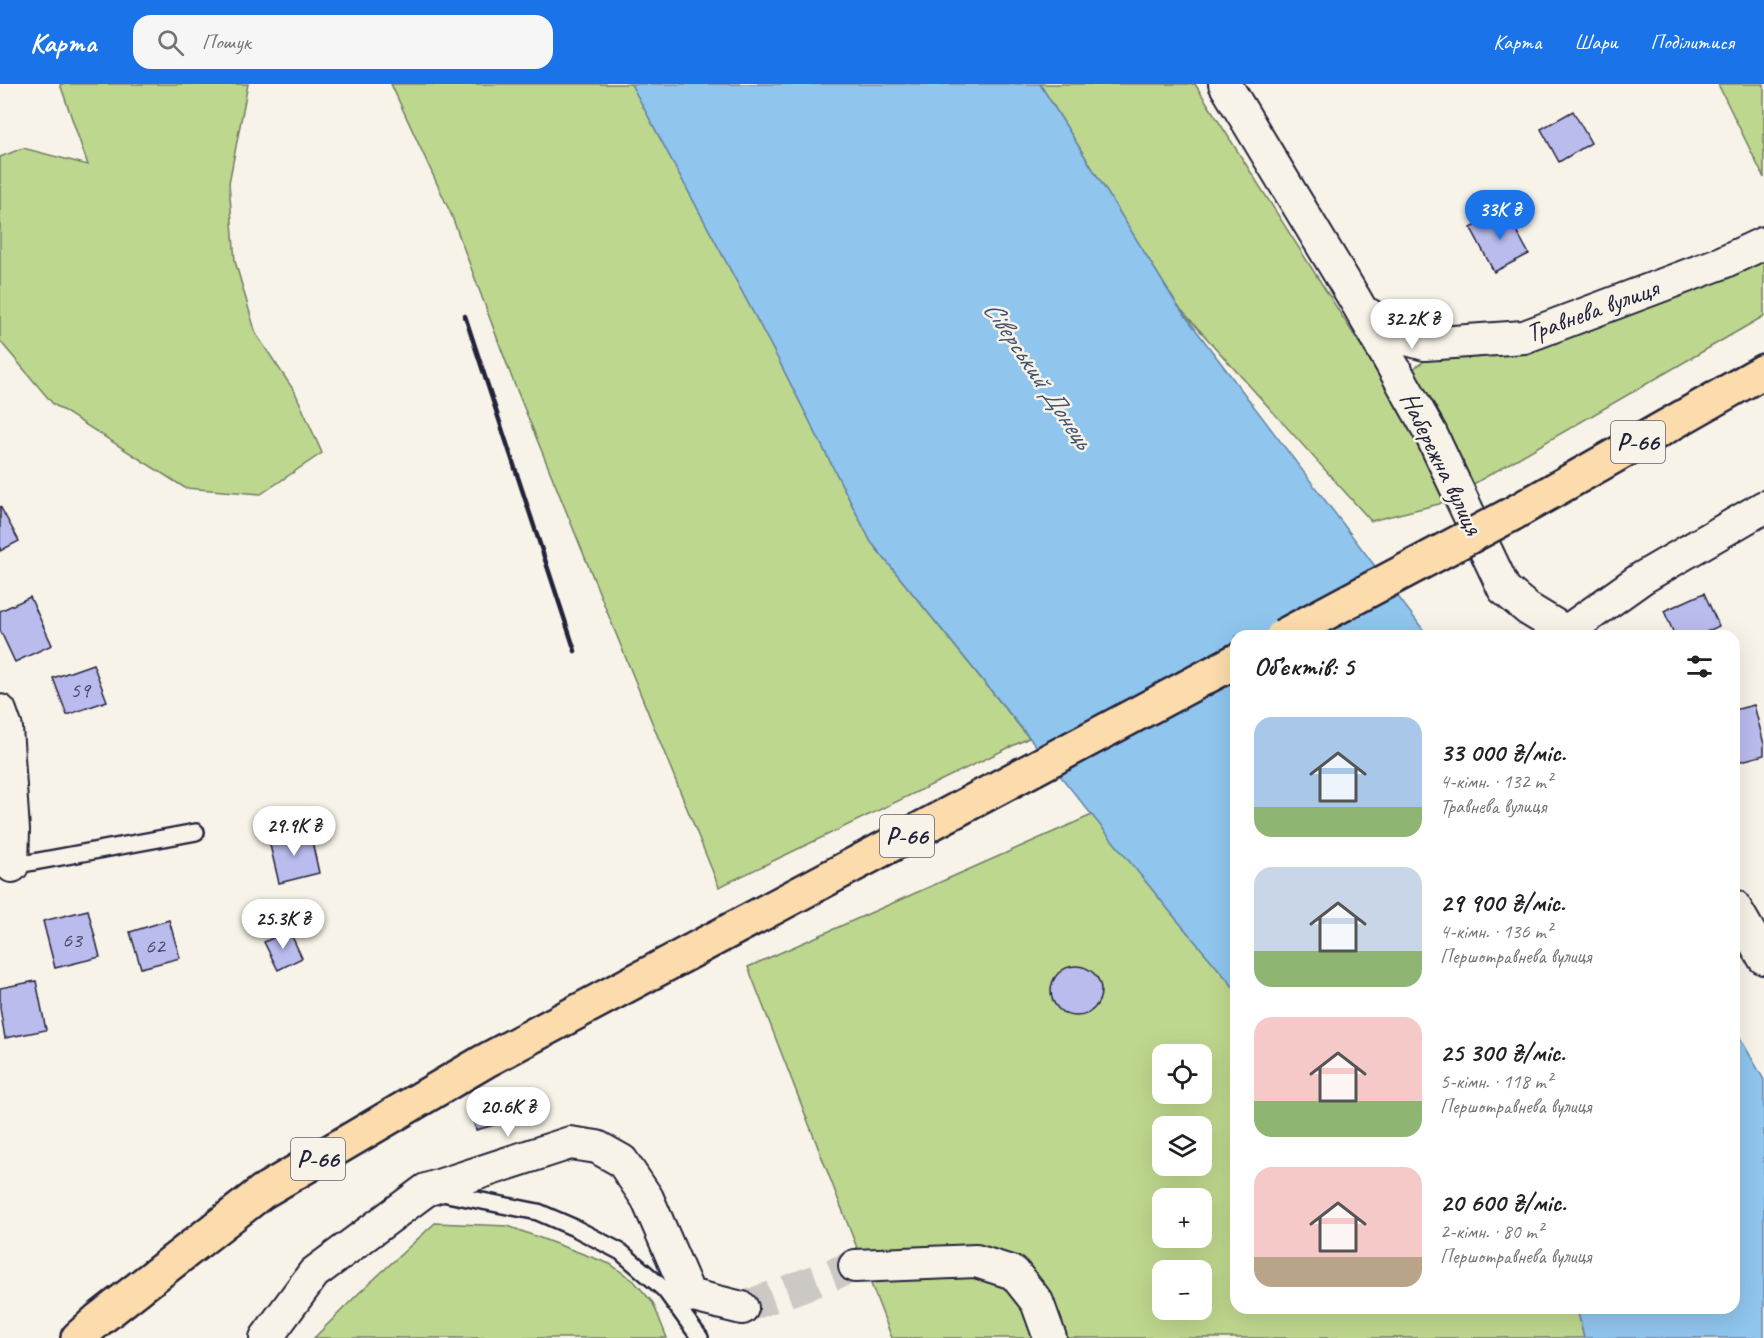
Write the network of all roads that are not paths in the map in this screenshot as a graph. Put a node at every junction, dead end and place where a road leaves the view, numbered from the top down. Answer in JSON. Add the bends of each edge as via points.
{"nodes":[{"id":1,"x":1225,"y":84,"type":"edge"},
{"id":2,"x":1764,"y":243,"type":"edge"},
{"id":3,"x":1356,"y":301,"type":"junction"},
{"id":4,"x":1764,"y":371,"type":"edge"},
{"id":5,"x":1764,"y":507,"type":"edge"},
{"id":6,"x":1599,"y":622,"type":"edge"},
{"id":7,"x":1294,"y":630,"type":"edge"},
{"id":8,"x":1563,"y":630,"type":"edge"},
{"id":9,"x":1573,"y":630,"type":"edge"},
{"id":10,"x":1230,"y":664,"type":"edge"},
{"id":11,"x":0,"y":711,"type":"edge"},
{"id":12,"x":196,"y":832,"type":"dead end"},
{"id":13,"x":12,"y":866,"type":"joint"},
{"id":14,"x":1740,"y":916,"type":"edge"},
{"id":15,"x":1764,"y":958,"type":"edge"},
{"id":16,"x":426,"y":1190,"type":"junction"},
{"id":17,"x":855,"y":1266,"type":"tunnel mouth"},
{"id":18,"x":742,"y":1308,"type":"tunnel mouth"},
{"id":19,"x":78,"y":1338,"type":"edge"},
{"id":20,"x":266,"y":1338,"type":"edge"},
{"id":21,"x":699,"y":1338,"type":"edge"},
{"id":22,"x":1050,"y":1338,"type":"edge"}],
"edges":[{"from":1,"to":3,"type":"street","name":"Набережна вулиця"},
{"from":2,"to":3,"type":"street","name":"Травнева вулиця","via":[[1721,263],[1524,336],[1425,344],[1385,333]]},
{"from":3,"to":8,"type":"street","name":"Набережна вулиця","via":[[1430,432],[1504,589]]},
{"from":4,"to":7,"type":"main road","number":"Р-66","bridge":true,"via":[[1512,514]]},
{"from":5,"to":6,"type":"street","via":[[1642,578]]},
{"from":6,"to":9,"type":"street","name":"Набережна вулиця"},
{"from":10,"to":19,"type":"main road","number":"Р-66","via":[[485,1061],[262,1192]]},
{"from":11,"to":13,"type":"street","via":[[6,728]]},
{"from":12,"to":13,"type":"lane"},
{"from":14,"to":15,"type":"street"},
{"from":16,"to":18,"type":"street","via":[[570,1143],[597,1147],[622,1161],[647,1198],[689,1295]]},
{"from":16,"to":20,"type":"street","via":[[314,1273]]},
{"from":16,"to":21,"type":"lane","via":[[538,1212],[621,1252],[665,1290]]},
{"from":17,"to":22,"type":"street","via":[[976,1261],[1014,1273],[1037,1302]]}]}
